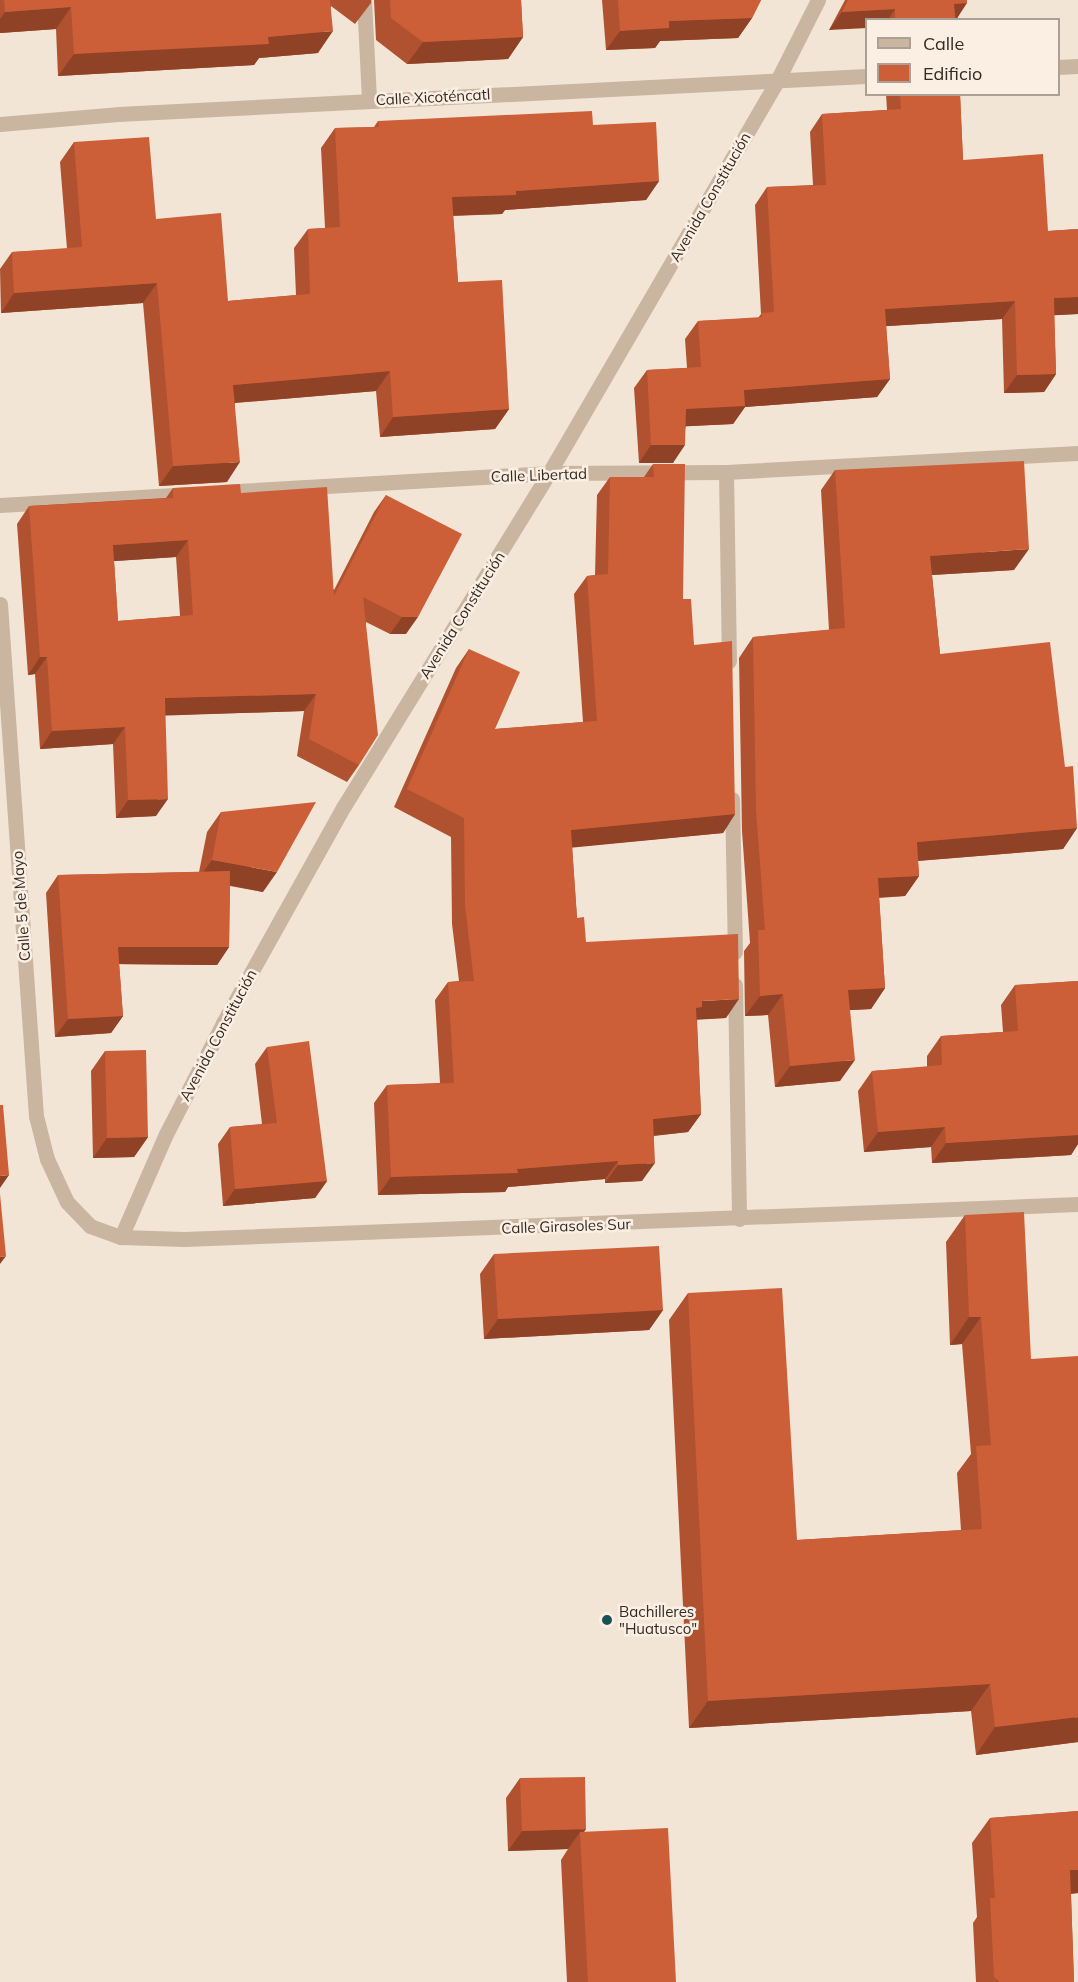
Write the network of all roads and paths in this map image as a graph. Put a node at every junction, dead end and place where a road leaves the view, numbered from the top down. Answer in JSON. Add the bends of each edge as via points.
{"nodes":[{"id":1,"x":364,"y":0,"type":"edge"},
{"id":2,"x":818,"y":0,"type":"edge"},
{"id":3,"x":1078,"y":66,"type":"edge"},
{"id":4,"x":1060,"y":67,"type":"edge"},
{"id":5,"x":865,"y":76,"type":"edge"},
{"id":6,"x":777,"y":81,"type":"junction"},
{"id":7,"x":369,"y":100,"type":"junction"},
{"id":8,"x":0,"y":124,"type":"edge"},
{"id":9,"x":1078,"y":453,"type":"edge"},
{"id":10,"x":726,"y":472,"type":"junction"},
{"id":11,"x":549,"y":473,"type":"junction"},
{"id":12,"x":0,"y":505,"type":"edge"},
{"id":13,"x":0,"y":604,"type":"edge"},
{"id":14,"x":730,"y":674,"type":"edge"},
{"id":15,"x":732,"y":781,"type":"edge"},
{"id":16,"x":67,"y":1202,"type":"joint"},
{"id":17,"x":1078,"y":1204,"type":"edge"},
{"id":18,"x":739,"y":1219,"type":"junction"},
{"id":19,"x":121,"y":1237,"type":"junction"}],
"edges":[{"from":1,"to":7,"type":"street"},
{"from":2,"to":6,"type":"street","name":"Avenida Constitución"},
{"from":3,"to":4,"type":"street"},
{"from":5,"to":6,"type":"street","name":"Calle Xicoténcatl"},
{"from":6,"to":7,"type":"street","name":"Calle Xicoténcatl"},
{"from":6,"to":11,"type":"street","name":"Avenida Constitución"},
{"from":7,"to":8,"type":"street","name":"Calle Xicoténcatl"},
{"from":9,"to":10,"type":"street","name":"Calle Libertad"},
{"from":10,"to":11,"type":"street","name":"Calle Libertad"},
{"from":10,"to":14,"type":"street"},
{"from":11,"to":12,"type":"street","name":"Calle Libertad"},
{"from":11,"to":19,"type":"street","name":"Avenida Constitución","via":[[338,816],[187,1094]]},
{"from":13,"to":16,"type":"street","name":"Calle 5 de Mayo","via":[[36,1116],[46,1159]]},
{"from":15,"to":18,"type":"street"},
{"from":16,"to":19,"type":"street","name":"Calle Girasoles Sur","via":[[90,1226]]},
{"from":17,"to":18,"type":"street","name":"Calle Girasoles Sur"},
{"from":18,"to":19,"type":"street","name":"Calle Girasoles Sur","via":[[196,1239]]}]}
